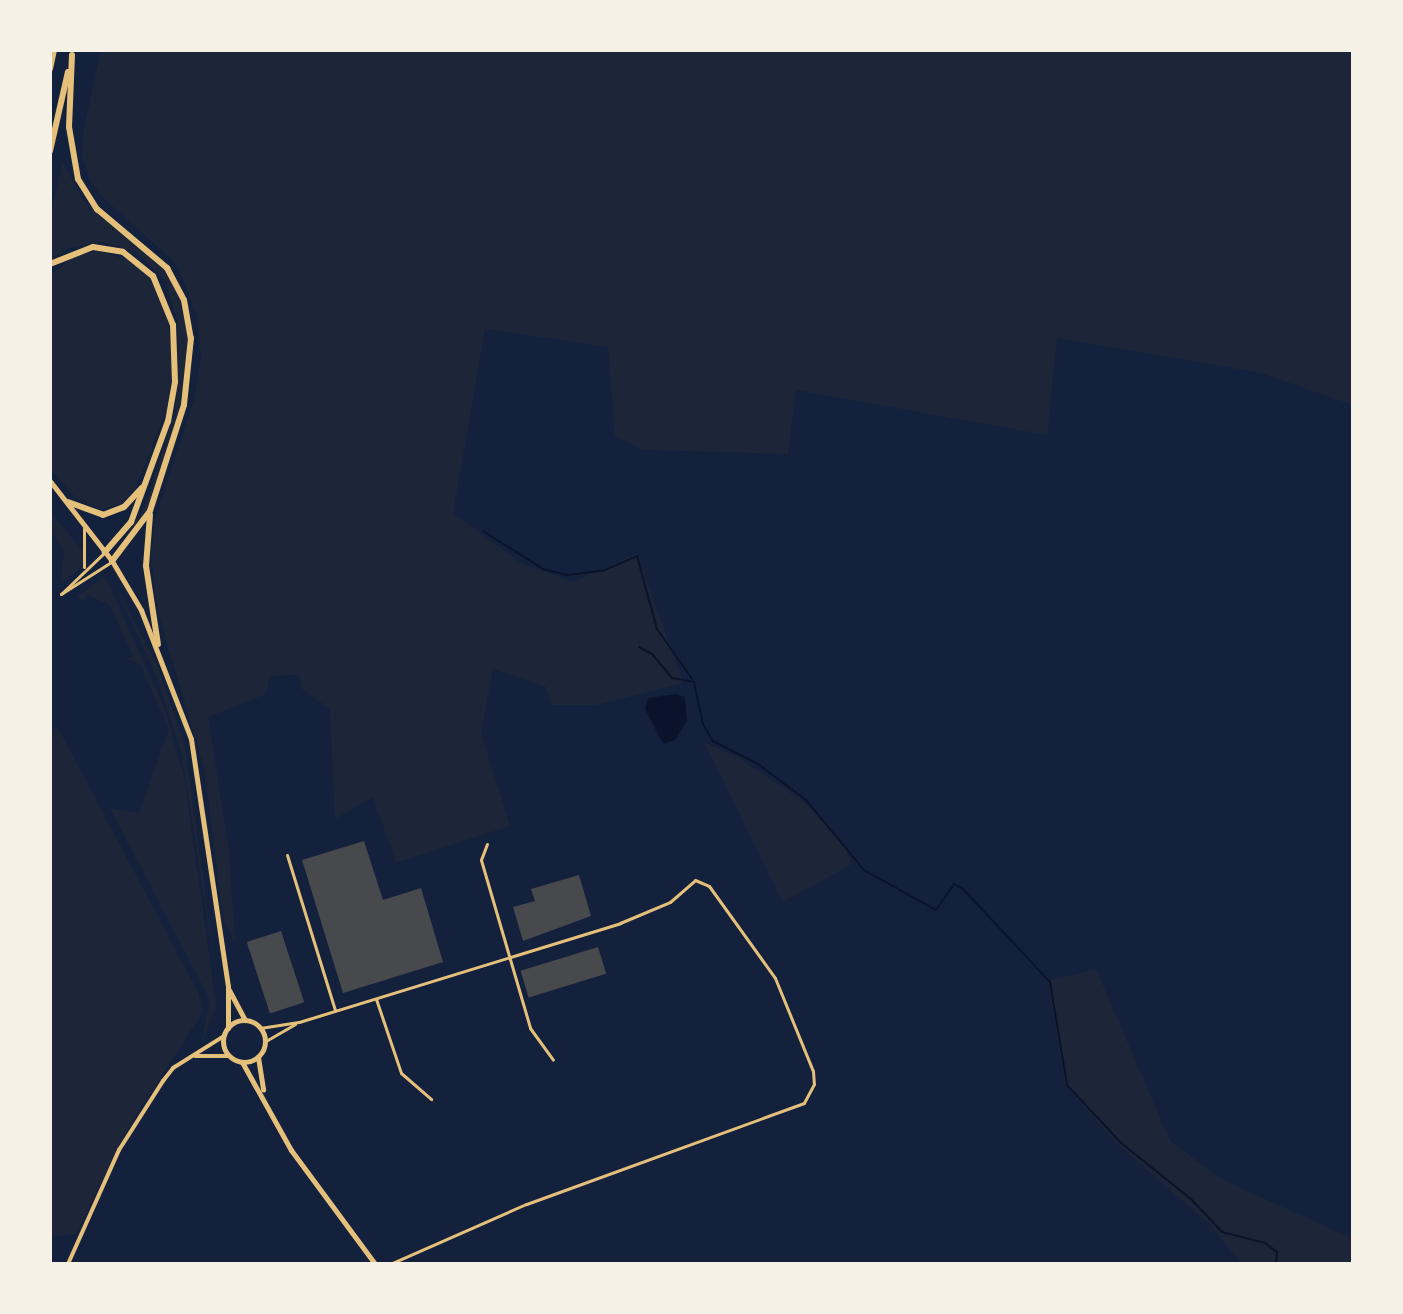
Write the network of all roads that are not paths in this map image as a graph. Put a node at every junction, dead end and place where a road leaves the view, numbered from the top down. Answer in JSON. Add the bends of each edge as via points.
{"nodes":[{"id":1,"x":54,"y":50,"type":"edge"},
{"id":2,"x":72,"y":53,"type":"edge"},
{"id":3,"x":50,"y":69,"type":"edge"},
{"id":4,"x":50,"y":151,"type":"edge"},
{"id":5,"x":50,"y":264,"type":"edge"},
{"id":6,"x":50,"y":481,"type":"edge"},
{"id":7,"x":147,"y":482,"type":"junction"},
{"id":8,"x":68,"y":502,"type":"junction"},
{"id":9,"x":150,"y":511,"type":"junction"},
{"id":10,"x":82,"y":520,"type":"junction"},
{"id":11,"x":105,"y":552,"type":"junction"},
{"id":12,"x":112,"y":561,"type":"junction"},
{"id":13,"x":82,"y":571,"type":"junction"},
{"id":14,"x":158,"y":644,"type":"junction"},
{"id":15,"x":487,"y":844,"type":"dead end"},
{"id":16,"x":287,"y":855,"type":"dead end"},
{"id":17,"x":509,"y":957,"type":"junction"},
{"id":18,"x":228,"y":986,"type":"junction"},
{"id":19,"x":376,"y":999,"type":"junction"},
{"id":20,"x":335,"y":1010,"type":"junction"},
{"id":21,"x":246,"y":1021,"type":"junction"},
{"id":22,"x":299,"y":1022,"type":"junction"},
{"id":23,"x":228,"y":1028,"type":"junction"},
{"id":24,"x":260,"y":1028,"type":"junction"},
{"id":25,"x":224,"y":1036,"type":"junction"},
{"id":26,"x":264,"y":1042,"type":"junction"},
{"id":27,"x":193,"y":1056,"type":"junction"},
{"id":28,"x":229,"y":1056,"type":"junction"},
{"id":29,"x":258,"y":1057,"type":"junction"},
{"id":30,"x":553,"y":1060,"type":"dead end"},
{"id":31,"x":242,"y":1062,"type":"junction"},
{"id":32,"x":265,"y":1098,"type":"junction"},
{"id":33,"x":431,"y":1099,"type":"dead end"},
{"id":34,"x":68,"y":1264,"type":"edge"},
{"id":35,"x":375,"y":1264,"type":"edge"},
{"id":36,"x":390,"y":1264,"type":"edge"}],
"edges":[{"from":1,"to":3,"type":"highway"},
{"from":2,"to":4,"type":"highway"},
{"from":2,"to":9,"type":"highway","via":[[69,127],[78,179],[97,209],[167,268],[189,319],[188,384]]},
{"from":5,"to":7,"type":"highway","via":[[77,250],[108,248],[145,267],[163,292],[173,325],[175,382]]},
{"from":6,"to":8,"type":"main road"},
{"from":7,"to":8,"type":"highway","via":[[111,513],[96,514]]},
{"from":7,"to":11,"type":"highway","via":[[131,522]]},
{"from":8,"to":10,"type":"main road"},
{"from":9,"to":12,"type":"highway"},
{"from":9,"to":14,"type":"highway","via":[[146,566]]},
{"from":10,"to":11,"type":"main road"},
{"from":10,"to":13,"type":"street","via":[[88,552]]},
{"from":11,"to":12,"type":"main road"},
{"from":11,"to":13,"type":"street"},
{"from":12,"to":13,"type":"street","via":[[61,594]]},
{"from":12,"to":14,"type":"main road"},
{"from":14,"to":18,"type":"main road","via":[[198,769]]},
{"from":15,"to":17,"type":"street","via":[[481,860]]},
{"from":16,"to":20,"type":"street"},
{"from":17,"to":19,"type":"street"},
{"from":17,"to":30,"type":"street","via":[[530,1028]]},
{"from":17,"to":36,"type":"street","via":[[620,923],[670,902],[695,880],[709,886],[775,978],[814,1084],[804,1103],[540,1199]]},
{"from":18,"to":21,"type":"main road"},
{"from":18,"to":23,"type":"main road"},
{"from":19,"to":20,"type":"street"},
{"from":19,"to":33,"type":"street","via":[[401,1073]]},
{"from":20,"to":22,"type":"street"},
{"from":21,"to":23,"type":"main road"},
{"from":21,"to":24,"type":"main road"},
{"from":22,"to":24,"type":"street"},
{"from":22,"to":26,"type":"street"},
{"from":23,"to":25,"type":"main road"},
{"from":24,"to":26,"type":"main road"},
{"from":25,"to":27,"type":"street"},
{"from":25,"to":28,"type":"main road"},
{"from":26,"to":29,"type":"main road"},
{"from":27,"to":28,"type":"street"},
{"from":27,"to":34,"type":"street","via":[[173,1068],[119,1150]]},
{"from":28,"to":31,"type":"main road"},
{"from":29,"to":31,"type":"main road"},
{"from":29,"to":32,"type":"main road"},
{"from":31,"to":32,"type":"main road"},
{"from":32,"to":35,"type":"main road","via":[[291,1150]]}]}
